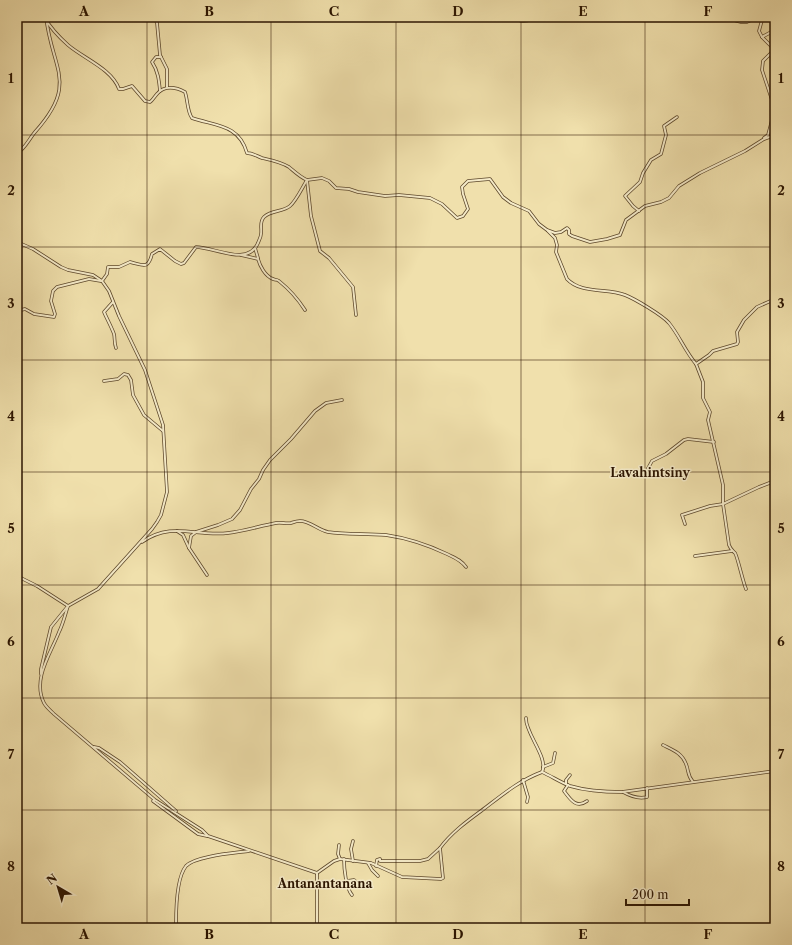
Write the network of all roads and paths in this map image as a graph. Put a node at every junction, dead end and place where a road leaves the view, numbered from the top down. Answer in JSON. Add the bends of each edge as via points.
{"nodes":[{"id":1,"x":45,"y":17,"type":"edge"},
{"id":2,"x":485,"y":17,"type":"edge"},
{"id":3,"x":503,"y":17,"type":"edge"},
{"id":4,"x":513,"y":17,"type":"edge"},
{"id":5,"x":536,"y":17,"type":"edge"},
{"id":6,"x":723,"y":17,"type":"edge"},
{"id":7,"x":758,"y":17,"type":"edge"},
{"id":8,"x":154,"y":18,"type":"edge"},
{"id":9,"x":46,"y":21,"type":"junction"},
{"id":10,"x":775,"y":30,"type":"edge"},
{"id":11,"x":762,"y":37,"type":"junction"},
{"id":12,"x":775,"y":49,"type":"edge"},
{"id":13,"x":161,"y":57,"type":"junction"},
{"id":14,"x":167,"y":88,"type":"junction"},
{"id":15,"x":160,"y":92,"type":"junction"},
{"id":16,"x":677,"y":117,"type":"dead end"},
{"id":17,"x":775,"y":135,"type":"edge"},
{"id":18,"x":764,"y":139,"type":"junction"},
{"id":19,"x":17,"y":152,"type":"edge"},
{"id":20,"x":307,"y":180,"type":"junction"},
{"id":21,"x":639,"y":211,"type":"junction"},
{"id":22,"x":547,"y":230,"type":"junction"},
{"id":23,"x":17,"y":242,"type":"edge"},
{"id":24,"x":255,"y":248,"type":"junction"},
{"id":25,"x":240,"y":255,"type":"junction"},
{"id":26,"x":258,"y":259,"type":"junction"},
{"id":27,"x":102,"y":281,"type":"junction"},
{"id":28,"x":775,"y":299,"type":"edge"},
{"id":29,"x":113,"y":302,"type":"junction"},
{"id":30,"x":305,"y":310,"type":"dead end"},
{"id":31,"x":17,"y":311,"type":"edge"},
{"id":32,"x":356,"y":315,"type":"dead end"},
{"id":33,"x":116,"y":348,"type":"dead end"},
{"id":34,"x":696,"y":364,"type":"junction"},
{"id":35,"x":104,"y":382,"type":"dead end"},
{"id":36,"x":342,"y":400,"type":"dead end"},
{"id":37,"x":164,"y":432,"type":"junction"},
{"id":38,"x":714,"y":442,"type":"junction"},
{"id":39,"x":626,"y":474,"type":"dead end"},
{"id":40,"x":775,"y":482,"type":"edge"},
{"id":41,"x":723,"y":504,"type":"junction"},
{"id":42,"x":685,"y":524,"type":"dead end"},
{"id":43,"x":152,"y":529,"type":"junction"},
{"id":44,"x":176,"y":531,"type":"junction"},
{"id":45,"x":196,"y":532,"type":"junction"},
{"id":46,"x":160,"y":533,"type":"junction"},
{"id":47,"x":140,"y":544,"type":"junction"},
{"id":48,"x":189,"y":548,"type":"junction"},
{"id":49,"x":732,"y":551,"type":"junction"},
{"id":50,"x":696,"y":556,"type":"dead end"},
{"id":51,"x":466,"y":568,"type":"dead end"},
{"id":52,"x":207,"y":575,"type":"dead end"},
{"id":53,"x":17,"y":576,"type":"edge"},
{"id":54,"x":746,"y":589,"type":"dead end"},
{"id":55,"x":68,"y":606,"type":"junction"},
{"id":56,"x":41,"y":675,"type":"junction"},
{"id":57,"x":526,"y":718,"type":"dead end"},
{"id":58,"x":663,"y":745,"type":"dead end"},
{"id":59,"x":93,"y":747,"type":"junction"},
{"id":60,"x":555,"y":753,"type":"dead end"},
{"id":61,"x":543,"y":767,"type":"junction"},
{"id":62,"x":775,"y":771,"type":"edge"},
{"id":63,"x":542,"y":772,"type":"junction"},
{"id":64,"x":570,"y":775,"type":"dead end"},
{"id":65,"x":523,"y":780,"type":"junction"},
{"id":66,"x":693,"y":782,"type":"junction"},
{"id":67,"x":567,"y":785,"type":"junction"},
{"id":68,"x":647,"y":788,"type":"junction"},
{"id":69,"x":622,"y":792,"type":"junction"},
{"id":70,"x":155,"y":800,"type":"junction"},
{"id":71,"x":587,"y":801,"type":"dead end"},
{"id":72,"x":527,"y":802,"type":"dead end"},
{"id":73,"x":179,"y":814,"type":"junction"},
{"id":74,"x":208,"y":836,"type":"junction"},
{"id":75,"x":353,"y":841,"type":"dead end"},
{"id":76,"x":339,"y":844,"type":"dead end"},
{"id":77,"x":440,"y":848,"type":"junction"},
{"id":78,"x":250,"y":851,"type":"junction"},
{"id":79,"x":340,"y":859,"type":"junction"},
{"id":80,"x":344,"y":859,"type":"junction"},
{"id":81,"x":353,"y":861,"type":"junction"},
{"id":82,"x":368,"y":863,"type":"junction"},
{"id":83,"x":376,"y":866,"type":"junction"},
{"id":84,"x":317,"y":873,"type":"junction"},
{"id":85,"x":378,"y":876,"type":"dead end"},
{"id":86,"x":347,"y":880,"type":"junction"},
{"id":87,"x":349,"y":886,"type":"junction"},
{"id":88,"x":352,"y":895,"type":"dead end"},
{"id":89,"x":174,"y":928,"type":"edge"},
{"id":90,"x":317,"y":928,"type":"edge"}],
"edges":[{"from":1,"to":9,"type":"street"},
{"from":2,"to":3,"type":"street"},
{"from":4,"to":5,"type":"street","via":[[519,21],[532,20]]},
{"from":6,"to":7,"type":"street","via":[[747,22]]},
{"from":7,"to":11,"type":"street","via":[[762,20],[759,31]]},
{"from":8,"to":13,"type":"street"},
{"from":9,"to":15,"type":"street","via":[[68,46],[106,73],[118,84],[119,89],[132,86],[145,101],[150,102]]},
{"from":9,"to":19,"type":"street","via":[[59,72],[58,98],[46,121]]},
{"from":10,"to":11,"type":"street"},
{"from":11,"to":12,"type":"street"},
{"from":12,"to":18,"type":"street","via":[[763,61],[762,70],[775,109],[768,134]]},
{"from":13,"to":14,"type":"street","via":[[167,69]]},
{"from":13,"to":15,"type":"street","via":[[156,57],[152,62],[159,76]]},
{"from":14,"to":15,"type":"street"},
{"from":14,"to":20,"type":"street","via":[[185,92],[188,113],[192,118],[222,125],[235,134],[247,153],[288,166]]},
{"from":16,"to":21,"type":"street","via":[[664,126],[666,134],[661,154],[651,160],[640,182],[625,196]]},
{"from":17,"to":18,"type":"street"},
{"from":18,"to":21,"type":"street","via":[[679,186],[669,198],[645,206]]},
{"from":20,"to":22,"type":"street","via":[[322,178],[336,188],[385,196],[430,198],[442,204],[457,218],[463,216],[468,209],[462,187],[468,181],[490,179],[503,197],[529,211]]},
{"from":20,"to":24,"type":"street","via":[[290,206],[267,214],[263,218],[261,234]]},
{"from":20,"to":32,"type":"street","via":[[310,216],[320,251],[329,258],[352,287]]},
{"from":21,"to":22,"type":"street","via":[[626,220],[620,235],[607,239],[590,242],[572,236],[567,228],[555,233]]},
{"from":22,"to":34,"type":"street","via":[[555,238],[556,252],[570,282],[587,289],[624,294],[644,305],[668,322]]},
{"from":23,"to":27,"type":"street","via":[[61,267],[93,275]]},
{"from":24,"to":25,"type":"street"},
{"from":24,"to":26,"type":"street"},
{"from":25,"to":26,"type":"street"},
{"from":25,"to":27,"type":"street","via":[[196,247],[181,264],[160,248],[152,254],[147,265],[130,262],[119,267],[108,267]]},
{"from":26,"to":30,"type":"street","via":[[266,273],[293,294]]},
{"from":27,"to":29,"type":"street"},
{"from":27,"to":31,"type":"street","via":[[89,279],[52,291],[54,317],[34,314],[25,309]]},
{"from":28,"to":34,"type":"street","via":[[757,307],[744,320],[737,332],[737,344],[713,351]]},
{"from":29,"to":33,"type":"street","via":[[104,312],[115,336]]},
{"from":29,"to":37,"type":"street","via":[[145,370]]},
{"from":34,"to":38,"type":"street","via":[[703,382],[703,398],[710,412],[708,420]]},
{"from":35,"to":37,"type":"street","via":[[124,374],[128,375],[133,395],[144,415]]},
{"from":36,"to":45,"type":"street","via":[[326,403],[315,411],[270,460],[232,519]]},
{"from":37,"to":43,"type":"street","via":[[167,492],[161,515]]},
{"from":38,"to":39,"type":"street","via":[[684,440],[652,461],[642,473]]},
{"from":38,"to":41,"type":"street","via":[[724,490]]},
{"from":40,"to":41,"type":"street"},
{"from":41,"to":42,"type":"street","via":[[682,515]]},
{"from":41,"to":49,"type":"street"},
{"from":43,"to":46,"type":"street"},
{"from":43,"to":47,"type":"street"},
{"from":44,"to":45,"type":"street"},
{"from":44,"to":46,"type":"street"},
{"from":44,"to":48,"type":"street","via":[[183,535]]},
{"from":45,"to":48,"type":"street","via":[[191,536]]},
{"from":45,"to":51,"type":"street","via":[[228,533],[276,523],[304,521],[326,531],[386,535],[431,546],[462,561]]},
{"from":46,"to":47,"type":"street"},
{"from":47,"to":55,"type":"street","via":[[98,589]]},
{"from":48,"to":52,"type":"street"},
{"from":49,"to":50,"type":"street"},
{"from":49,"to":54,"type":"street","via":[[735,553]]},
{"from":53,"to":55,"type":"street"},
{"from":55,"to":56,"type":"street"},
{"from":55,"to":56,"type":"street","via":[[51,627]]},
{"from":56,"to":59,"type":"street","via":[[44,703]]},
{"from":57,"to":61,"type":"street"},
{"from":58,"to":66,"type":"street","via":[[681,755]]},
{"from":59,"to":70,"type":"street"},
{"from":59,"to":73,"type":"street","via":[[99,748],[120,762]]},
{"from":60,"to":61,"type":"street","via":[[553,763]]},
{"from":61,"to":63,"type":"street"},
{"from":62,"to":66,"type":"street"},
{"from":63,"to":65,"type":"street"},
{"from":63,"to":67,"type":"street"},
{"from":64,"to":67,"type":"street","via":[[566,780]]},
{"from":65,"to":72,"type":"street"},
{"from":65,"to":77,"type":"street","via":[[463,825]]},
{"from":66,"to":68,"type":"street"},
{"from":67,"to":69,"type":"street","via":[[600,792]]},
{"from":67,"to":71,"type":"street","via":[[564,791],[572,801],[579,804]]},
{"from":68,"to":69,"type":"street"},
{"from":68,"to":69,"type":"street","via":[[647,797],[643,798]]},
{"from":70,"to":73,"type":"street"},
{"from":70,"to":74,"type":"street","via":[[153,801],[198,834]]},
{"from":73,"to":74,"type":"street"},
{"from":74,"to":78,"type":"street"},
{"from":75,"to":81,"type":"street"},
{"from":76,"to":79,"type":"street"},
{"from":77,"to":83,"type":"street","via":[[428,859],[380,859],[377,860]]},
{"from":77,"to":83,"type":"street","via":[[444,878],[441,879],[402,877]]},
{"from":78,"to":84,"type":"street"},
{"from":78,"to":89,"type":"street","via":[[204,858],[187,866],[180,880]]},
{"from":79,"to":80,"type":"street"},
{"from":79,"to":84,"type":"street"},
{"from":80,"to":81,"type":"street"},
{"from":80,"to":86,"type":"street"},
{"from":81,"to":82,"type":"street"},
{"from":82,"to":83,"type":"street"},
{"from":82,"to":85,"type":"street"},
{"from":84,"to":90,"type":"street"},
{"from":86,"to":87,"type":"street"},
{"from":86,"to":87,"type":"street","via":[[356,882],[354,886]]},
{"from":87,"to":88,"type":"street"}]}
